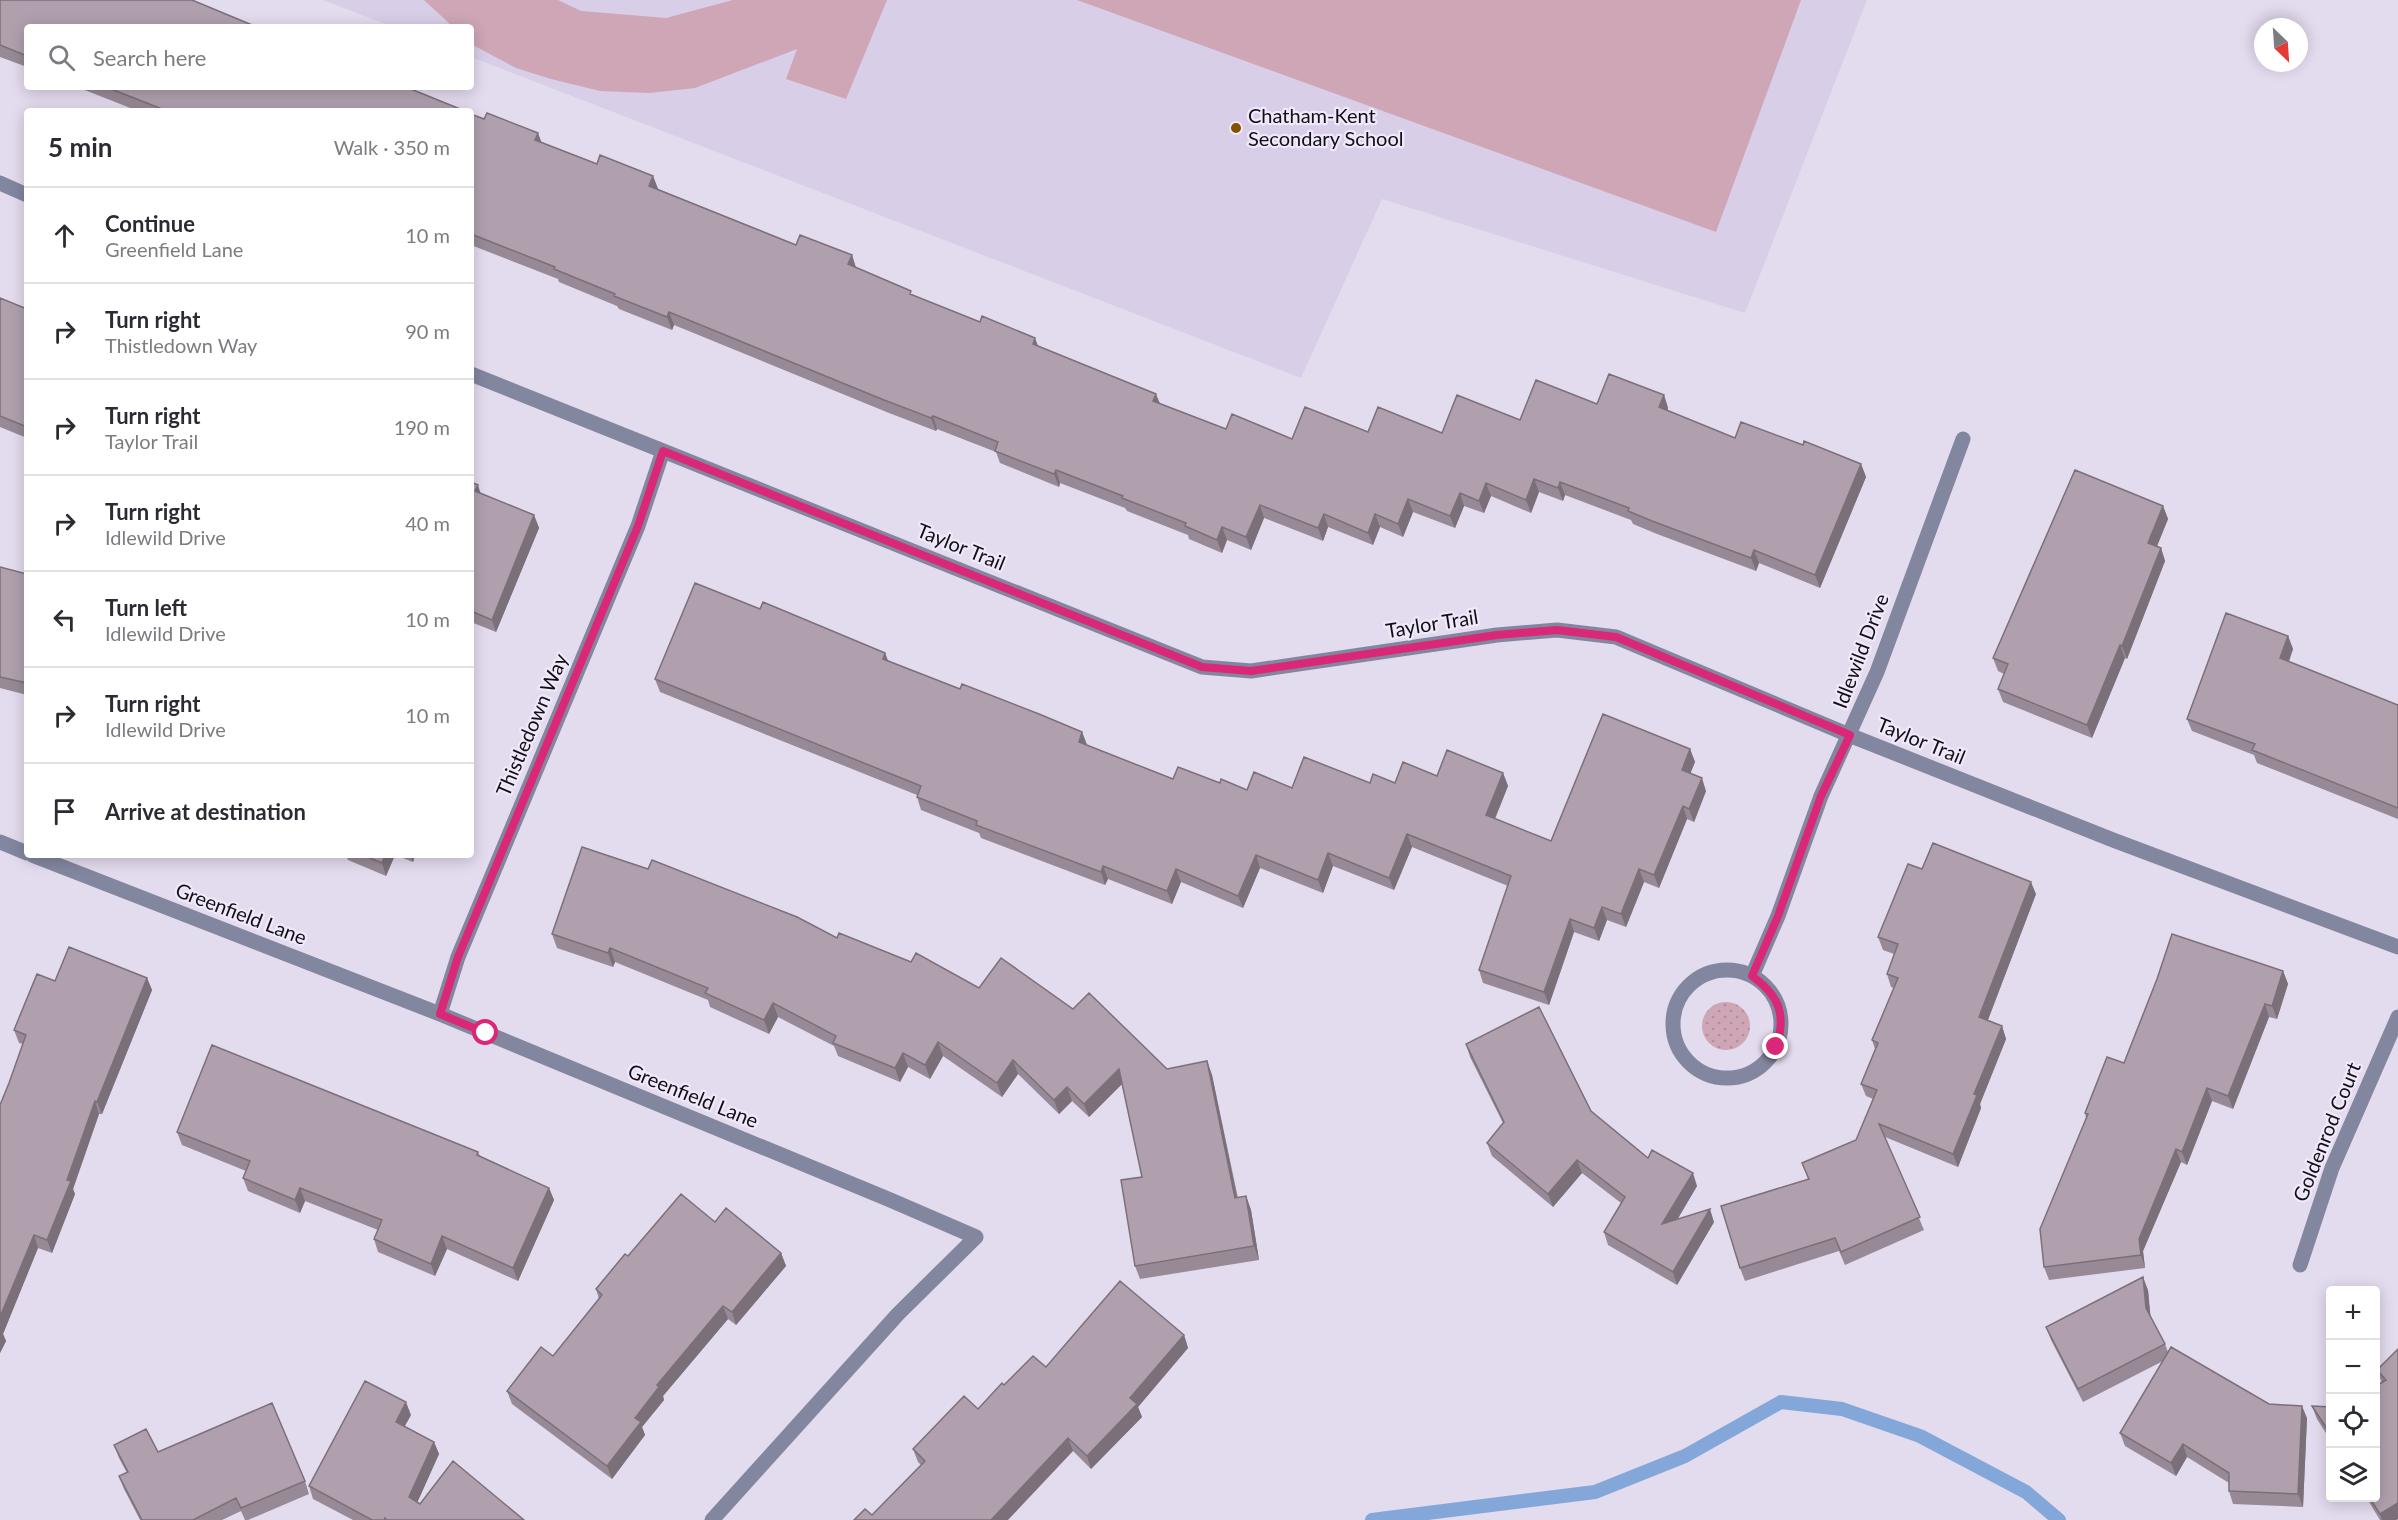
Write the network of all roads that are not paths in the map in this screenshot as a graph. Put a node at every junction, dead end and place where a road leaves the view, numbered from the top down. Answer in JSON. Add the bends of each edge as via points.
{"nodes":[{"id":1,"x":0,"y":183,"type":"edge"},
{"id":2,"x":24,"y":194,"type":"edge"},
{"id":3,"x":474,"y":375,"type":"edge"},
{"id":4,"x":1963,"y":439,"type":"dead end"},
{"id":5,"x":663,"y":451,"type":"junction"},
{"id":6,"x":1850,"y":735,"type":"junction"},
{"id":7,"x":0,"y":842,"type":"edge"},
{"id":8,"x":24,"y":852,"type":"edge"},
{"id":9,"x":40,"y":858,"type":"edge"},
{"id":10,"x":2398,"y":947,"type":"edge"},
{"id":11,"x":1752,"y":976,"type":"junction"},
{"id":12,"x":440,"y":1014,"type":"junction"},
{"id":13,"x":2398,"y":1017,"type":"edge"},
{"id":14,"x":2300,"y":1265,"type":"dead end"},
{"id":15,"x":712,"y":1520,"type":"edge"}],
"edges":[{"from":1,"to":2,"type":"street"},
{"from":3,"to":5,"type":"street","name":"Taylor Trail"},
{"from":4,"to":6,"type":"street","name":"Idlewild Drive"},
{"from":5,"to":6,"type":"street","name":"Taylor Trail","via":[[1202,667],[1251,671],[1497,635],[1557,630],[1616,637]]},
{"from":5,"to":12,"type":"street","name":"Thistledown Way","via":[[638,526],[458,957]]},
{"from":6,"to":10,"type":"street","name":"Taylor Trail","via":[[2113,840]]},
{"from":6,"to":11,"type":"street","name":"Idlewild Drive","via":[[1821,796]]},
{"from":7,"to":8,"type":"street"},
{"from":9,"to":12,"type":"street","name":"Greenfield Lane"},
{"from":11,"to":11,"type":"street","via":[[1736,970],[1713,972],[1702,976],[1678,1000],[1674,1034],[1690,1064],[1704,1073],[1737,1077],[1753,1072],[1776,1047],[1781,1031],[1775,999]]},
{"from":12,"to":15,"type":"street","name":"Greenfield Lane","via":[[976,1238],[898,1314]]},
{"from":13,"to":14,"type":"street","name":"Goldenrod Court","via":[[2332,1168]]}]}
